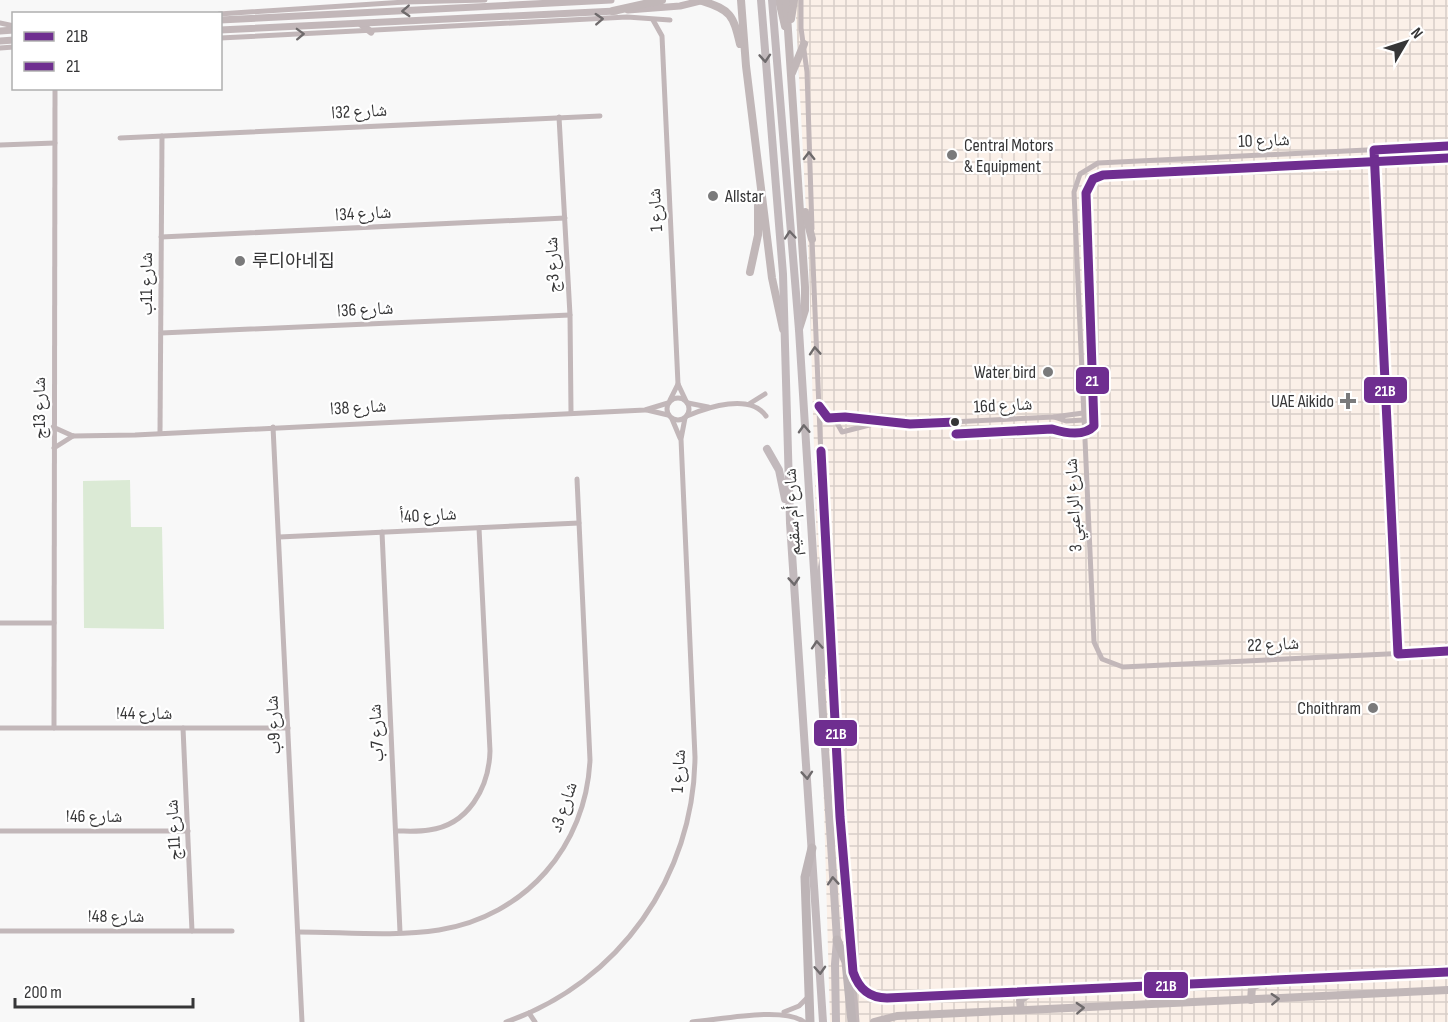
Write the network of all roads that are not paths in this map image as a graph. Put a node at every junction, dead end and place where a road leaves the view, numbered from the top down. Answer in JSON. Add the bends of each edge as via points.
{"nodes":[{"id":1,"x":485,"y":0,"type":"edge"},
{"id":2,"x":611,"y":0,"type":"edge"},
{"id":3,"x":662,"y":0,"type":"edge"},
{"id":4,"x":703,"y":0,"type":"edge"},
{"id":5,"x":741,"y":0,"type":"edge"},
{"id":6,"x":750,"y":0,"type":"edge"},
{"id":7,"x":761,"y":0,"type":"edge"},
{"id":8,"x":772,"y":0,"type":"edge"},
{"id":9,"x":779,"y":0,"type":"edge"},
{"id":10,"x":786,"y":0,"type":"edge"},
{"id":11,"x":794,"y":0,"type":"edge"},
{"id":12,"x":801,"y":0,"type":"edge"},
{"id":13,"x":584,"y":1,"type":"edge"},
{"id":14,"x":742,"y":9,"type":"junction"},
{"id":15,"x":613,"y":11,"type":"junction"},
{"id":16,"x":222,"y":14,"type":"edge"},
{"id":17,"x":651,"y":19,"type":"junction"},
{"id":18,"x":222,"y":20,"type":"edge"},
{"id":19,"x":361,"y":24,"type":"junction"},
{"id":20,"x":268,"y":27,"type":"junction"},
{"id":21,"x":222,"y":30,"type":"edge"},
{"id":22,"x":371,"y":32,"type":"junction"},
{"id":23,"x":788,"y":33,"type":"junction"},
{"id":24,"x":255,"y":36,"type":"junction"},
{"id":25,"x":662,"y":36,"type":"junction"},
{"id":26,"x":222,"y":38,"type":"edge"},
{"id":27,"x":804,"y":44,"type":"junction"},
{"id":28,"x":746,"y":66,"type":"junction"},
{"id":29,"x":792,"y":75,"type":"junction"},
{"id":30,"x":55,"y":90,"type":"edge"},
{"id":31,"x":600,"y":116,"type":"dead end"},
{"id":32,"x":559,"y":117,"type":"junction"},
{"id":33,"x":162,"y":136,"type":"junction"},
{"id":34,"x":120,"y":138,"type":"dead end"},
{"id":35,"x":55,"y":142,"type":"junction"},
{"id":36,"x":0,"y":145,"type":"edge"},
{"id":37,"x":1448,"y":146,"type":"edge"},
{"id":38,"x":1083,"y":171,"type":"joint"},
{"id":39,"x":760,"y":182,"type":"junction"},
{"id":40,"x":801,"y":200,"type":"junction"},
{"id":41,"x":566,"y":218,"type":"junction"},
{"id":42,"x":161,"y":237,"type":"junction"},
{"id":43,"x":812,"y":239,"type":"junction"},
{"id":44,"x":750,"y":272,"type":"dead end"},
{"id":45,"x":570,"y":315,"type":"junction"},
{"id":46,"x":799,"y":330,"type":"junction"},
{"id":47,"x":161,"y":333,"type":"junction"},
{"id":48,"x":785,"y":336,"type":"junction"},
{"id":49,"x":678,"y":384,"type":"junction"},
{"id":50,"x":765,"y":394,"type":"dead end"},
{"id":51,"x":669,"y":402,"type":"junction"},
{"id":52,"x":687,"y":402,"type":"junction"},
{"id":53,"x":748,"y":404,"type":"junction"},
{"id":54,"x":819,"y":406,"type":"junction"},
{"id":55,"x":708,"y":407,"type":"junction"},
{"id":56,"x":645,"y":410,"type":"junction"},
{"id":57,"x":571,"y":412,"type":"junction"},
{"id":58,"x":1083,"y":413,"type":"junction"},
{"id":59,"x":670,"y":416,"type":"junction"},
{"id":60,"x":766,"y":416,"type":"dead end"},
{"id":61,"x":686,"y":417,"type":"junction"},
{"id":62,"x":1054,"y":417,"type":"junction"},
{"id":63,"x":840,"y":418,"type":"junction"},
{"id":64,"x":1084,"y":420,"type":"junction"},
{"id":65,"x":882,"y":421,"type":"junction"},
{"id":66,"x":53,"y":427,"type":"junction"},
{"id":67,"x":273,"y":427,"type":"junction"},
{"id":68,"x":160,"y":432,"type":"junction"},
{"id":69,"x":73,"y":436,"type":"junction"},
{"id":70,"x":681,"y":440,"type":"junction"},
{"id":71,"x":54,"y":448,"type":"junction"},
{"id":72,"x":767,"y":449,"type":"dead end"},
{"id":73,"x":577,"y":479,"type":"dead end"},
{"id":74,"x":790,"y":522,"type":"junction"},
{"id":75,"x":579,"y":523,"type":"junction"},
{"id":76,"x":479,"y":528,"type":"junction"},
{"id":77,"x":382,"y":532,"type":"junction"},
{"id":78,"x":279,"y":537,"type":"junction"},
{"id":79,"x":825,"y":553,"type":"junction"},
{"id":80,"x":0,"y":623,"type":"edge"},
{"id":81,"x":54,"y":623,"type":"junction"},
{"id":82,"x":1448,"y":651,"type":"edge"},
{"id":83,"x":1102,"y":659,"type":"joint"},
{"id":84,"x":819,"y":682,"type":"junction"},
{"id":85,"x":0,"y":728,"type":"edge"},
{"id":86,"x":54,"y":728,"type":"junction"},
{"id":87,"x":183,"y":728,"type":"junction"},
{"id":88,"x":288,"y":728,"type":"junction"},
{"id":89,"x":0,"y":831,"type":"edge"},
{"id":90,"x":188,"y":831,"type":"junction"},
{"id":91,"x":396,"y":831,"type":"junction"},
{"id":92,"x":812,"y":848,"type":"junction"},
{"id":93,"x":0,"y":931,"type":"edge"},
{"id":94,"x":192,"y":931,"type":"junction"},
{"id":95,"x":232,"y":931,"type":"dead end"},
{"id":96,"x":298,"y":932,"type":"junction"},
{"id":97,"x":400,"y":932,"type":"junction"},
{"id":98,"x":836,"y":943,"type":"junction"},
{"id":99,"x":853,"y":972,"type":"junction"},
{"id":100,"x":1448,"y":972,"type":"edge"},
{"id":101,"x":1271,"y":981,"type":"junction"},
{"id":102,"x":1448,"y":990,"type":"edge"},
{"id":103,"x":1035,"y":992,"type":"junction"},
{"id":104,"x":809,"y":995,"type":"junction"},
{"id":105,"x":1251,"y":1000,"type":"junction"},
{"id":106,"x":1021,"y":1010,"type":"junction"},
{"id":107,"x":529,"y":1013,"type":"junction"},
{"id":108,"x":776,"y":1014,"type":"junction"},
{"id":109,"x":302,"y":1022,"type":"edge"},
{"id":110,"x":506,"y":1022,"type":"edge"},
{"id":111,"x":535,"y":1022,"type":"edge"},
{"id":112,"x":692,"y":1022,"type":"edge"},
{"id":113,"x":804,"y":1022,"type":"edge"},
{"id":114,"x":810,"y":1022,"type":"edge"},
{"id":115,"x":823,"y":1022,"type":"edge"},
{"id":116,"x":837,"y":1022,"type":"edge"},
{"id":117,"x":847,"y":1022,"type":"edge"},
{"id":118,"x":852,"y":1022,"type":"edge"},
{"id":119,"x":857,"y":1022,"type":"edge"},
{"id":120,"x":874,"y":1022,"type":"edge"}],
"edges":[{"from":1,"to":16,"type":"street"},
{"from":2,"to":13,"type":"street"},
{"from":3,"to":15,"type":"main road"},
{"from":4,"to":15,"type":"street","via":[[662,9]]},
{"from":4,"to":28,"type":"main road","via":[[722,7],[732,16]]},
{"from":5,"to":14,"type":"main road"},
{"from":6,"to":14,"type":"main road"},
{"from":7,"to":48,"type":"main road","name":"شارع أم سقيم","one_way":true},
{"from":46,"to":8,"type":"main road","name":"شارع أم سقيم","one_way":true},
{"from":9,"to":23,"type":"main road"},
{"from":10,"to":23,"type":"main road"},
{"from":11,"to":23,"type":"main road"},
{"from":12,"to":27,"type":"street"},
{"from":13,"to":18,"type":"street","one_way":true},
{"from":14,"to":28,"type":"main road"},
{"from":15,"to":19,"type":"street"},
{"from":22,"to":17,"type":"street","one_way":true,"via":[[627,17]]},
{"from":17,"to":25,"type":"street"},
{"from":17,"to":25,"type":"street","name":"شارع 1","via":[[670,20]]},
{"from":19,"to":20,"type":"street"},
{"from":19,"to":22,"type":"street"},
{"from":20,"to":21,"type":"street"},
{"from":20,"to":24,"type":"street"},
{"from":24,"to":22,"type":"street","one_way":true},
{"from":23,"to":29,"type":"main road"},
{"from":24,"to":26,"type":"street"},
{"from":25,"to":49,"type":"street","name":"شارع 1"},
{"from":27,"to":29,"type":"main road"},
{"from":43,"to":27,"type":"street","one_way":true},
{"from":28,"to":39,"type":"main road"},
{"from":29,"to":40,"type":"main road"},
{"from":30,"to":35,"type":"street","name":"شارع 13ج"},
{"from":31,"to":32,"type":"street","name":"شارع 32ا"},
{"from":32,"to":33,"type":"street","name":"شارع 32ا"},
{"from":32,"to":41,"type":"street","name":"شارع 3ج"},
{"from":33,"to":34,"type":"street","name":"شارع 32ا"},
{"from":33,"to":42,"type":"street","name":"شارع 11ب"},
{"from":35,"to":36,"type":"street"},
{"from":35,"to":66,"type":"street","name":"شارع 13ج"},
{"from":37,"to":38,"type":"street","name":"شارع 10","via":[[1102,163]]},
{"from":38,"to":58,"type":"street","name":"شارع الراعبي 3","via":[[1074,192]]},
{"from":39,"to":44,"type":"main road","via":[[758,235]]},
{"from":39,"to":48,"type":"main road","via":[[773,290]]},
{"from":40,"to":43,"type":"main road"},
{"from":40,"to":46,"type":"main road","via":[[805,304]]},
{"from":41,"to":42,"type":"street","name":"شارع 34ا"},
{"from":41,"to":45,"type":"street","name":"شارع 3ج"},
{"from":42,"to":47,"type":"street","name":"شارع 11ب"},
{"from":54,"to":43,"type":"street","one_way":true},
{"from":45,"to":47,"type":"street","name":"شارع 36ا"},
{"from":45,"to":57,"type":"street","name":"شارع 3ج"},
{"from":84,"to":46,"type":"main road","name":"شارع أم سقيم","one_way":true},
{"from":47,"to":68,"type":"street","name":"شارع 11ب"},
{"from":48,"to":74,"type":"main road","name":"شارع أم سقيم"},
{"from":49,"to":51,"type":"street","name":"شارع 1"},
{"from":49,"to":52,"type":"street","name":"شارع 1"},
{"from":50,"to":53,"type":"street"},
{"from":51,"to":52,"type":"street","via":[[677,397]]},
{"from":51,"to":56,"type":"street","name":"شارع 38ا"},
{"from":51,"to":59,"type":"street"},
{"from":52,"to":55,"type":"street"},
{"from":52,"to":61,"type":"street"},
{"from":53,"to":55,"type":"street"},
{"from":53,"to":60,"type":"street","via":[[760,408]]},
{"from":54,"to":63,"type":"street","name":"16d شارع","via":[[828,418]]},
{"from":54,"to":79,"type":"street"},
{"from":55,"to":61,"type":"street"},
{"from":56,"to":57,"type":"street","name":"شارع 38ا"},
{"from":56,"to":59,"type":"street","name":"شارع 38ا"},
{"from":57,"to":67,"type":"street","name":"شارع 38ا"},
{"from":58,"to":62,"type":"street","name":"16d شارع"},
{"from":58,"to":64,"type":"street","name":"شارع الراعبي 3"},
{"from":59,"to":61,"type":"street","via":[[678,420]]},
{"from":59,"to":70,"type":"street","name":"شارع 1"},
{"from":61,"to":70,"type":"street","name":"شارع 1"},
{"from":62,"to":64,"type":"street","name":"16d شارع"},
{"from":62,"to":65,"type":"street","name":"16d شارع","via":[[910,424]]},
{"from":63,"to":65,"type":"street","name":"16d شارع"},
{"from":63,"to":65,"type":"street","name":"16d شارع","via":[[837,423],[842,432]]},
{"from":64,"to":83,"type":"street","name":"شارع الراعبي 3","via":[[1094,642]]},
{"from":66,"to":69,"type":"street","name":"شارع 38ا"},
{"from":66,"to":71,"type":"street","name":"شارع 13ج"},
{"from":67,"to":68,"type":"street","name":"شارع 38ا"},
{"from":67,"to":78,"type":"street","name":"شارع 9ب"},
{"from":68,"to":69,"type":"street","name":"شارع 38ا"},
{"from":69,"to":71,"type":"street","name":"شارع 38ا"},
{"from":70,"to":107,"type":"street","name":"شارع 1","via":[[695,758],[687,824],[667,880],[630,937],[581,983]]},
{"from":71,"to":81,"type":"street","name":"شارع 13ج"},
{"from":72,"to":74,"type":"main road","via":[[781,475]]},
{"from":73,"to":75,"type":"street","name":"شارع 3د"},
{"from":74,"to":92,"type":"main road","name":"شارع أم سقيم","one_way":true},
{"from":75,"to":76,"type":"street","name":"شارع 40أ"},
{"from":75,"to":97,"type":"street","name":"شارع 3د","via":[[590,760],[584,802],[574,831],[544,875],[503,908],[461,925]]},
{"from":76,"to":77,"type":"street","name":"شارع 40أ"},
{"from":76,"to":91,"type":"street","via":[[488,773],[474,803],[457,819],[428,831]]},
{"from":77,"to":78,"type":"street","name":"شارع 40أ"},
{"from":77,"to":91,"type":"street","name":"شارع 7ب"},
{"from":78,"to":88,"type":"street","name":"شارع 9ب"},
{"from":79,"to":84,"type":"main road","via":[[822,570],[826,653]]},
{"from":79,"to":99,"type":"street"},
{"from":80,"to":81,"type":"street"},
{"from":81,"to":86,"type":"street","name":"شارع 13ج"},
{"from":82,"to":83,"type":"street","name":"شارع 22","via":[[1123,667]]},
{"from":98,"to":84,"type":"main road","name":"شارع أم سقيم","one_way":true},
{"from":85,"to":86,"type":"street","name":"شارع 44ا"},
{"from":86,"to":87,"type":"street","name":"شارع 44ا"},
{"from":87,"to":88,"type":"street","name":"شارع 44ا"},
{"from":87,"to":90,"type":"street","name":"شارع 11ج"},
{"from":88,"to":96,"type":"street","name":"شارع 9ب"},
{"from":89,"to":90,"type":"street","name":"شارع 46ا"},
{"from":90,"to":94,"type":"street","name":"شارع 11ج"},
{"from":91,"to":97,"type":"street","name":"شارع 7ب"},
{"from":92,"to":104,"type":"highway","via":[[805,877]]},
{"from":92,"to":115,"type":"main road","name":"شارع أم سقيم","one_way":true},
{"from":93,"to":94,"type":"street","name":"شارع 48ا"},
{"from":94,"to":95,"type":"street","name":"شارع 48ا"},
{"from":96,"to":97,"type":"street","name":"شارع 3د"},
{"from":96,"to":109,"type":"street","name":"شارع 9ب"},
{"from":98,"to":116,"type":"main road","name":"شارع أم سقيم"},
{"from":98,"to":117,"type":"highway","via":[[843,964]]},
{"from":98,"to":118,"type":"highway","via":[[846,962]]},
{"from":99,"to":103,"type":"main road","via":[[860,988],[881,999]]},
{"from":99,"to":119,"type":"street"},
{"from":100,"to":101,"type":"main road"},
{"from":101,"to":103,"type":"main road"},
{"from":101,"to":105,"type":"main road","via":[[1254,986]]},
{"from":105,"to":102,"type":"main road","one_way":true},
{"from":103,"to":106,"type":"main road","via":[[1020,1000]]},
{"from":104,"to":108,"type":"street","via":[[796,1009]]},
{"from":104,"to":114,"type":"highway"},
{"from":106,"to":105,"type":"main road","one_way":true},
{"from":106,"to":120,"type":"main road","via":[[897,1016]]},
{"from":107,"to":110,"type":"street","name":"شارع 1"},
{"from":107,"to":111,"type":"street"},
{"from":108,"to":112,"type":"street"},
{"from":108,"to":113,"type":"street","via":[[792,1015]]}]}
